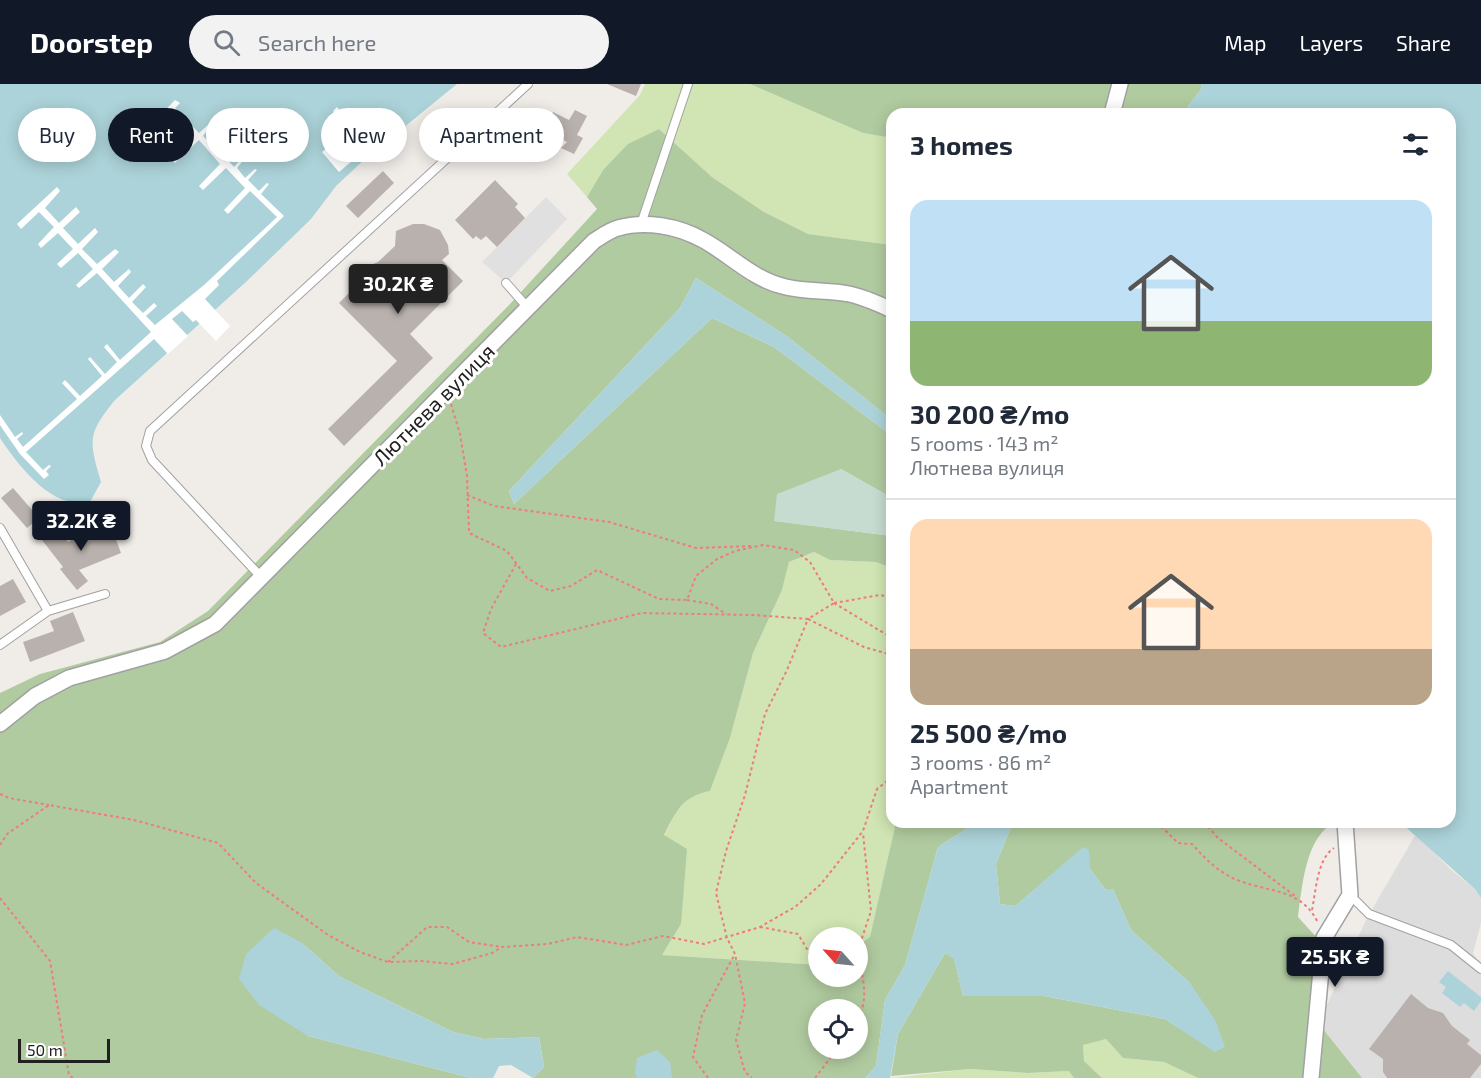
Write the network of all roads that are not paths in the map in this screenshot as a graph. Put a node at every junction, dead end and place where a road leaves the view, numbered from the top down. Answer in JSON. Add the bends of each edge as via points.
{"nodes":[{"id":1,"x":528,"y":84,"type":"edge"},
{"id":2,"x":688,"y":84,"type":"edge"},
{"id":3,"x":1120,"y":84,"type":"edge"},
{"id":4,"x":1114,"y":108,"type":"edge"},
{"id":5,"x":641,"y":224,"type":"junction"},
{"id":6,"x":506,"y":283,"type":"dead end"},
{"id":7,"x":528,"y":308,"type":"junction"},
{"id":8,"x":886,"y":308,"type":"edge"},
{"id":9,"x":0,"y":528,"type":"edge"},
{"id":10,"x":262,"y":578,"type":"junction"},
{"id":11,"x":105,"y":594,"type":"dead end"},
{"id":12,"x":48,"y":612,"type":"junction"},
{"id":13,"x":0,"y":645,"type":"edge"},
{"id":14,"x":0,"y":724,"type":"edge"},
{"id":15,"x":1346,"y":828,"type":"edge"},
{"id":16,"x":1350,"y":895,"type":"junction"},
{"id":17,"x":1481,"y":969,"type":"edge"},
{"id":18,"x":1311,"y":1078,"type":"edge"}],
"edges":[{"from":1,"to":10,"type":"lane","via":[[150,431],[146,446],[152,460]]},
{"from":2,"to":5,"type":"lane"},
{"from":3,"to":4,"type":"street"},
{"from":5,"to":7,"type":"street","name":"Лютнева вулиця","via":[[617,228],[594,241]]},
{"from":5,"to":8,"type":"street","name":"Лютнева вулиця","via":[[702,239],[768,281],[786,287],[850,294]]},
{"from":6,"to":7,"type":"lane"},
{"from":7,"to":10,"type":"street","name":"Лютнева вулиця"},
{"from":9,"to":12,"type":"lane"},
{"from":10,"to":14,"type":"street","name":"Лютнева вулиця","via":[[215,624],[190,639],[165,651],[69,678],[35,696]]},
{"from":11,"to":12,"type":"lane"},
{"from":12,"to":13,"type":"lane"},
{"from":15,"to":16,"type":"street"},
{"from":16,"to":17,"type":"lane","via":[[1369,914],[1451,945]]},
{"from":16,"to":18,"type":"street","via":[[1324,938]]}]}
